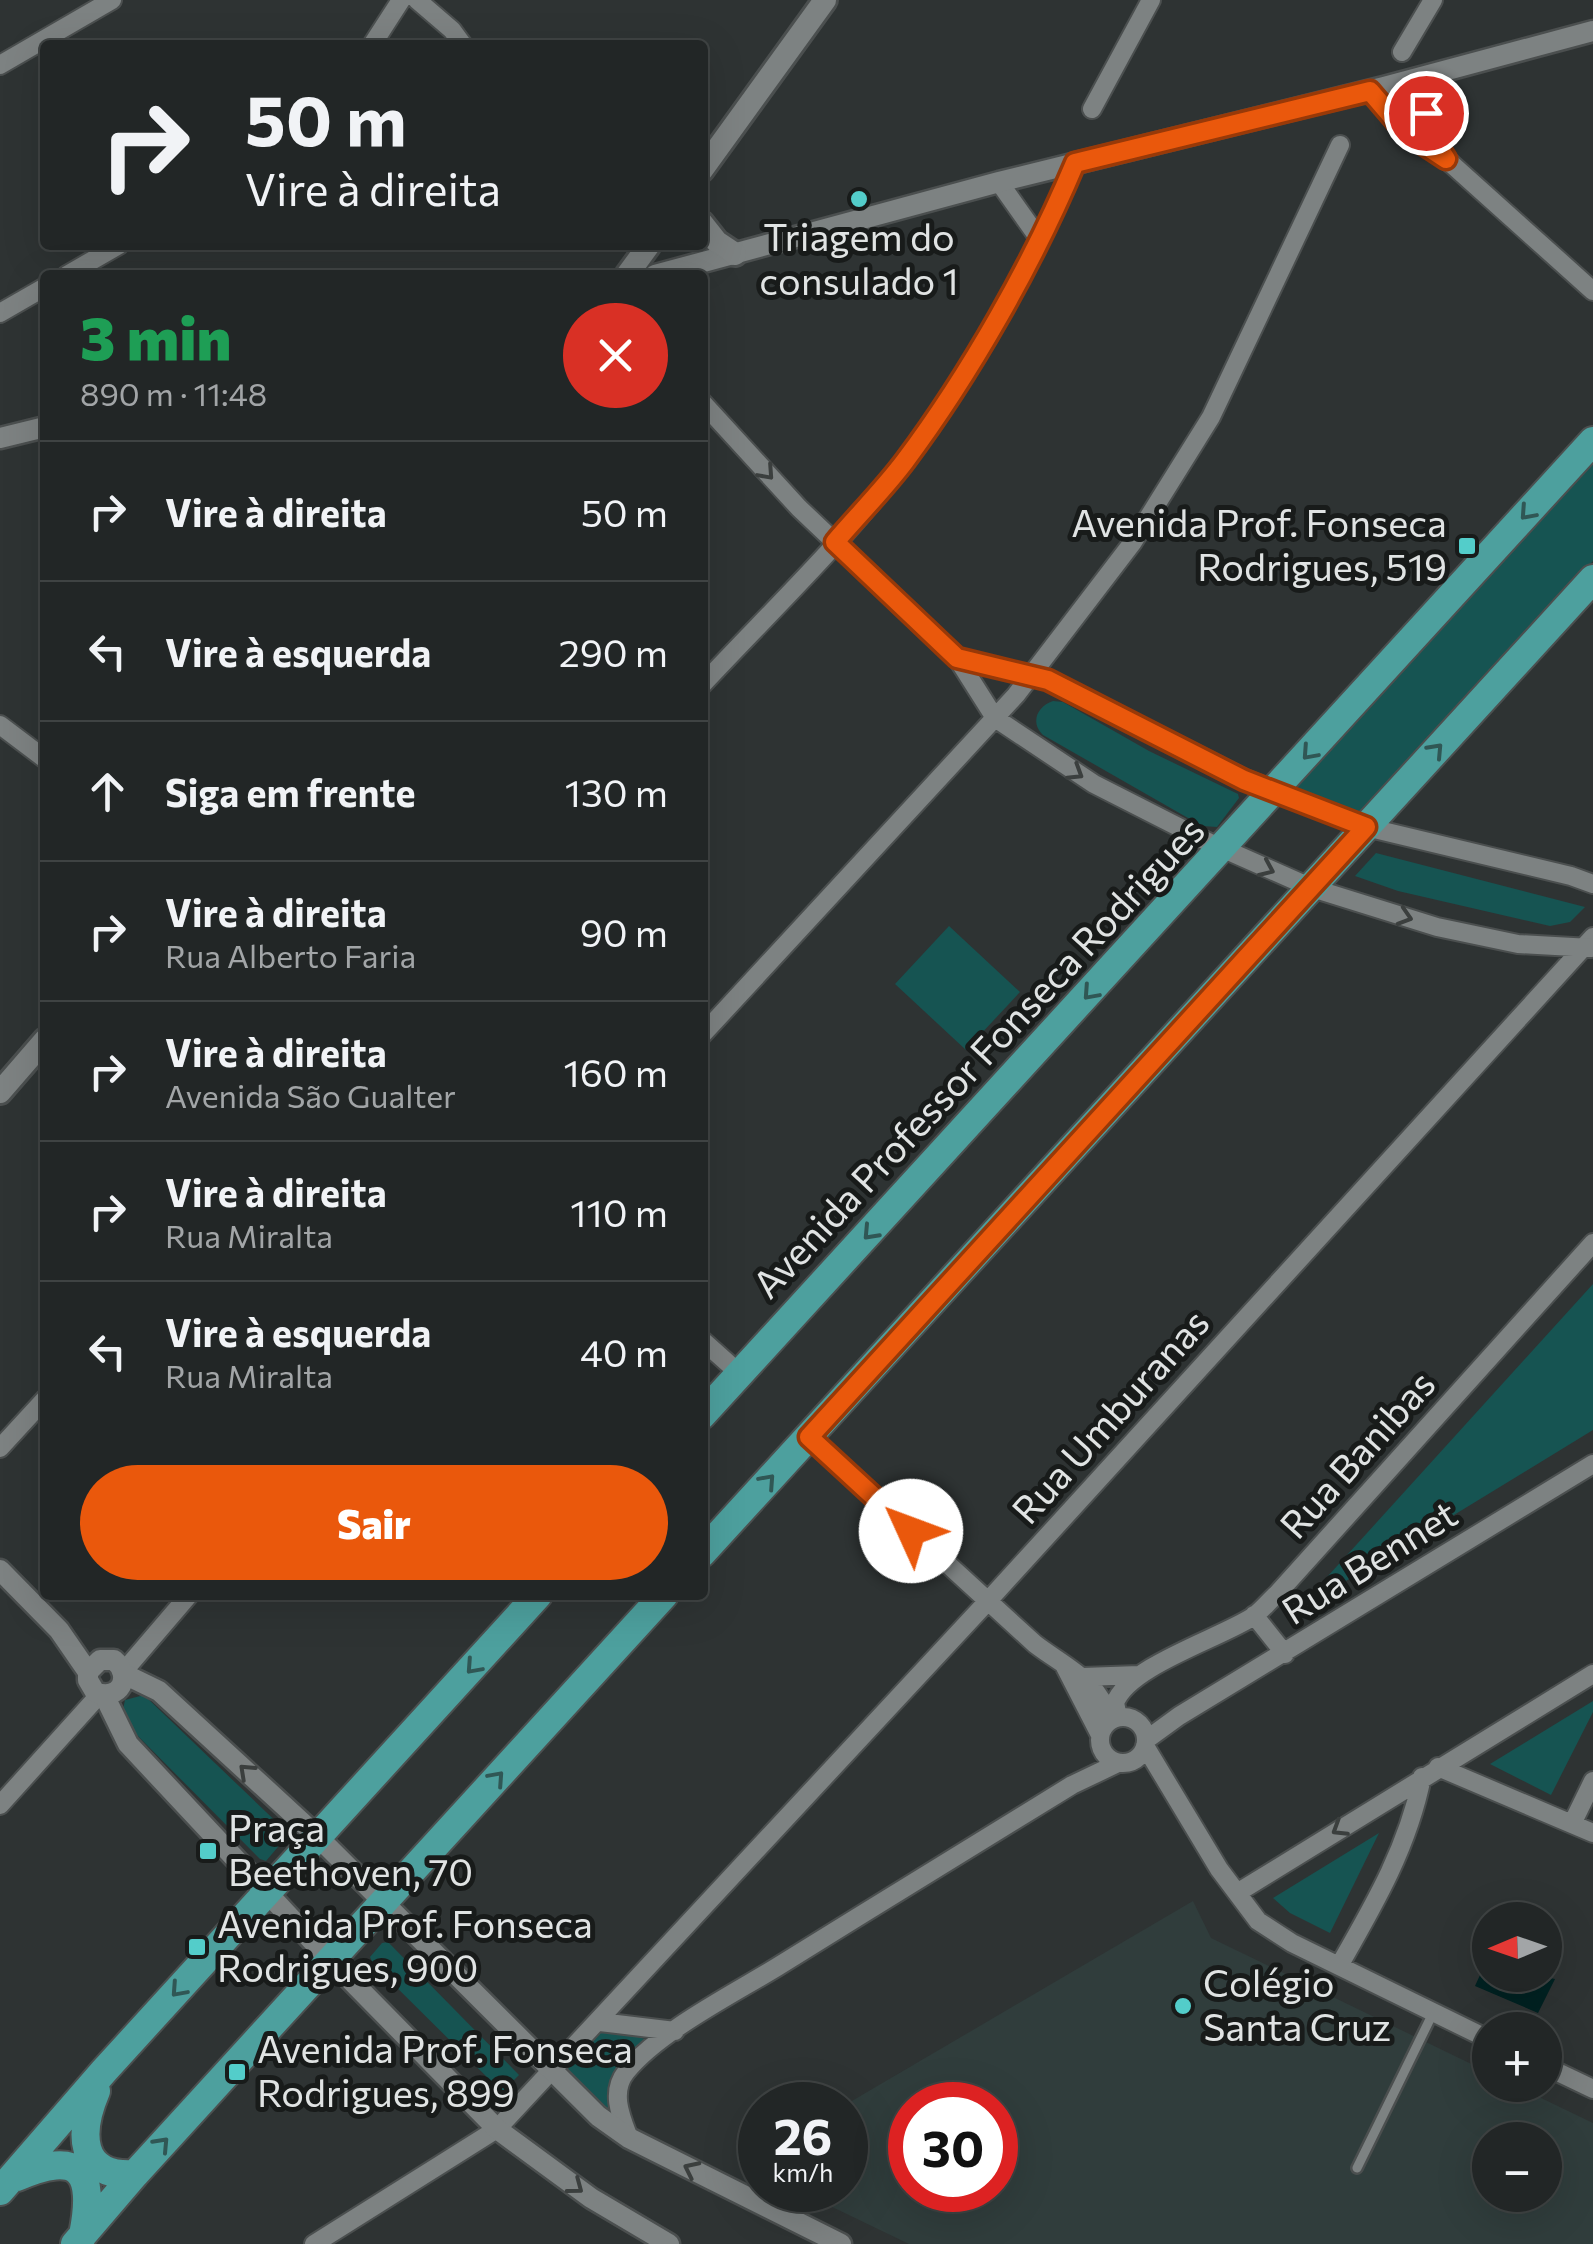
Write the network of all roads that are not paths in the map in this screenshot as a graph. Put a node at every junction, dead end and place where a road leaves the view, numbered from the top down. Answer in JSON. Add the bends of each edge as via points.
{"nodes":[{"id":1,"x":112,"y":0,"type":"edge"},
{"id":2,"x":402,"y":0,"type":"edge"},
{"id":3,"x":417,"y":0,"type":"edge"},
{"id":4,"x":825,"y":0,"type":"edge"},
{"id":5,"x":1151,"y":0,"type":"edge"},
{"id":6,"x":1433,"y":0,"type":"edge"},
{"id":7,"x":1593,"y":31,"type":"edge"},
{"id":8,"x":44,"y":40,"type":"edge"},
{"id":9,"x":375,"y":40,"type":"edge"},
{"id":10,"x":459,"y":40,"type":"edge"},
{"id":11,"x":40,"y":42,"type":"edge"},
{"id":12,"x":1402,"y":52,"type":"dead end"},
{"id":13,"x":0,"y":66,"type":"edge"},
{"id":14,"x":1442,"y":72,"type":"junction"},
{"id":15,"x":1370,"y":91,"type":"junction"},
{"id":16,"x":1092,"y":108,"type":"dead end"},
{"id":17,"x":1340,"y":145,"type":"dead end"},
{"id":18,"x":1446,"y":159,"type":"junction"},
{"id":19,"x":708,"y":162,"type":"edge"},
{"id":20,"x":1075,"y":163,"type":"junction"},
{"id":21,"x":999,"y":182,"type":"junction"},
{"id":22,"x":708,"y":231,"type":"edge"},
{"id":23,"x":1040,"y":240,"type":"junction"},
{"id":24,"x":110,"y":250,"type":"edge"},
{"id":25,"x":645,"y":250,"type":"edge"},
{"id":26,"x":735,"y":254,"type":"junction"},
{"id":27,"x":75,"y":270,"type":"edge"},
{"id":28,"x":630,"y":270,"type":"edge"},
{"id":29,"x":674,"y":270,"type":"edge"},
{"id":30,"x":40,"y":291,"type":"edge"},
{"id":31,"x":1593,"y":291,"type":"edge"},
{"id":32,"x":0,"y":314,"type":"edge"},
{"id":33,"x":708,"y":409,"type":"edge"},
{"id":34,"x":40,"y":428,"type":"edge"},
{"id":35,"x":0,"y":438,"type":"edge"},
{"id":36,"x":1593,"y":440,"type":"edge"},
{"id":37,"x":835,"y":542,"type":"junction"},
{"id":38,"x":1593,"y":579,"type":"edge"},
{"id":39,"x":957,"y":658,"type":"junction"},
{"id":40,"x":1030,"y":676,"type":"junction"},
{"id":41,"x":708,"y":679,"type":"edge"},
{"id":42,"x":995,"y":718,"type":"junction"},
{"id":43,"x":0,"y":725,"type":"edge"},
{"id":44,"x":40,"y":755,"type":"edge"},
{"id":45,"x":1274,"y":792,"type":"junction"},
{"id":46,"x":1366,"y":827,"type":"junction"},
{"id":47,"x":1222,"y":848,"type":"junction"},
{"id":48,"x":1593,"y":884,"type":"edge"},
{"id":49,"x":1312,"y":888,"type":"junction"},
{"id":50,"x":1589,"y":944,"type":"edge"},
{"id":51,"x":708,"y":1029,"type":"edge"},
{"id":52,"x":40,"y":1046,"type":"edge"},
{"id":53,"x":0,"y":1092,"type":"edge"},
{"id":54,"x":1593,"y":1244,"type":"edge"},
{"id":55,"x":708,"y":1345,"type":"edge"},
{"id":56,"x":740,"y":1374,"type":"junction"},
{"id":57,"x":40,"y":1404,"type":"edge"},
{"id":58,"x":708,"y":1409,"type":"edge"},
{"id":59,"x":809,"y":1437,"type":"junction"},
{"id":60,"x":0,"y":1448,"type":"edge"},
{"id":61,"x":1593,"y":1464,"type":"edge"},
{"id":62,"x":708,"y":1546,"type":"edge"},
{"id":63,"x":0,"y":1570,"type":"edge"},
{"id":64,"x":185,"y":1600,"type":"edge"},
{"id":65,"x":533,"y":1600,"type":"edge"},
{"id":66,"x":659,"y":1600,"type":"edge"},
{"id":67,"x":987,"y":1602,"type":"junction"},
{"id":68,"x":1254,"y":1616,"type":"junction"},
{"id":69,"x":1285,"y":1654,"type":"junction"},
{"id":70,"x":1064,"y":1667,"type":"junction"},
{"id":71,"x":1593,"y":1674,"type":"edge"},
{"id":72,"x":1144,"y":1675,"type":"junction"},
{"id":73,"x":1084,"y":1676,"type":"junction"},
{"id":74,"x":106,"y":1677,"type":"junction"},
{"id":75,"x":1179,"y":1716,"type":"junction"},
{"id":76,"x":1113,"y":1728,"type":"junction"},
{"id":77,"x":1146,"y":1743,"type":"junction"},
{"id":78,"x":1123,"y":1763,"type":"junction"},
{"id":79,"x":1430,"y":1772,"type":"junction"},
{"id":80,"x":1593,"y":1781,"type":"edge"},
{"id":81,"x":1072,"y":1785,"type":"junction"},
{"id":82,"x":1168,"y":1788,"type":"junction"},
{"id":83,"x":0,"y":1805,"type":"edge"},
{"id":84,"x":1572,"y":1824,"type":"junction"},
{"id":85,"x":1593,"y":1834,"type":"edge"},
{"id":86,"x":318,"y":1836,"type":"junction"},
{"id":87,"x":268,"y":1892,"type":"junction"},
{"id":88,"x":1236,"y":1893,"type":"junction"},
{"id":89,"x":384,"y":1902,"type":"junction"},
{"id":90,"x":332,"y":1960,"type":"junction"},
{"id":91,"x":1339,"y":1966,"type":"junction"},
{"id":92,"x":1433,"y":2012,"type":"junction"},
{"id":93,"x":600,"y":2022,"type":"junction"},
{"id":94,"x":675,"y":2031,"type":"junction"},
{"id":95,"x":1472,"y":2031,"type":"edge"},
{"id":96,"x":550,"y":2070,"type":"junction"},
{"id":97,"x":104,"y":2072,"type":"junction"},
{"id":98,"x":1562,"y":2074,"type":"edge"},
{"id":99,"x":1593,"y":2089,"type":"edge"},
{"id":100,"x":497,"y":2128,"type":"junction"},
{"id":101,"x":628,"y":2138,"type":"junction"},
{"id":102,"x":1356,"y":2168,"type":"dead end"},
{"id":103,"x":134,"y":2174,"type":"junction"},
{"id":104,"x":5,"y":2186,"type":"edge"},
{"id":105,"x":79,"y":2240,"type":"edge"},
{"id":106,"x":314,"y":2244,"type":"edge"},
{"id":107,"x":669,"y":2244,"type":"edge"},
{"id":108,"x":841,"y":2244,"type":"edge"}],
"edges":[{"from":1,"to":8,"type":"street"},
{"from":2,"to":9,"type":"street"},
{"from":3,"to":10,"type":"street"},
{"from":4,"to":19,"type":"main road"},
{"from":5,"to":16,"type":"street"},
{"from":6,"to":12,"type":"street"},
{"from":7,"to":14,"type":"street"},
{"from":11,"to":13,"type":"street"},
{"from":14,"to":15,"type":"street"},
{"from":14,"to":18,"type":"street","via":[[1431,86],[1426,113]]},
{"from":15,"to":18,"type":"street","via":[[1405,132]]},
{"from":15,"to":20,"type":"street"},
{"from":17,"to":40,"type":"street","via":[[1211,417],[1133,542]]},
{"from":18,"to":31,"type":"street"},
{"from":20,"to":21,"type":"street"},
{"from":20,"to":23,"type":"street"},
{"from":21,"to":23,"type":"street"},
{"from":21,"to":26,"type":"street"},
{"from":22,"to":26,"type":"main road"},
{"from":23,"to":37,"type":"street","via":[[905,461]]},
{"from":24,"to":27,"type":"street"},
{"from":25,"to":28,"type":"main road"},
{"from":26,"to":29,"type":"street"},
{"from":30,"to":32,"type":"street"},
{"from":33,"to":37,"type":"street","one_way":true},
{"from":34,"to":35,"type":"street"},
{"from":36,"to":45,"type":"highway","name":"Avenida Professor Fonseca Rodrigues","one_way":true},
{"from":37,"to":39,"type":"street"},
{"from":37,"to":41,"type":"street"},
{"from":46,"to":38,"type":"highway","one_way":true},
{"from":39,"to":40,"type":"street"},
{"from":39,"to":42,"type":"street"},
{"from":40,"to":42,"type":"street"},
{"from":40,"to":45,"type":"street"},
{"from":42,"to":47,"type":"street","one_way":true,"via":[[1094,784]]},
{"from":42,"to":51,"type":"street"},
{"from":43,"to":44,"type":"street"},
{"from":45,"to":46,"type":"street"},
{"from":45,"to":47,"type":"highway","name":"Avenida Professor Fonseca Rodrigues"},
{"from":46,"to":48,"type":"street"},
{"from":46,"to":49,"type":"highway"},
{"from":47,"to":49,"type":"street","one_way":true},
{"from":47,"to":56,"type":"highway","name":"Avenida Professor Fonseca Rodrigues","one_way":true},
{"from":49,"to":50,"type":"street","one_way":true,"via":[[1518,944]]},
{"from":49,"to":59,"type":"highway"},
{"from":50,"to":67,"type":"street","name":"Rua Umburanas"},
{"from":52,"to":53,"type":"main road"},
{"from":54,"to":68,"type":"street","name":"Rua Banibas"},
{"from":55,"to":56,"type":"street"},
{"from":56,"to":58,"type":"highway","name":"Avenida Professor Fonseca Rodrigues"},
{"from":57,"to":60,"type":"street"},
{"from":62,"to":59,"type":"highway","one_way":true},
{"from":59,"to":67,"type":"street"},
{"from":61,"to":69,"type":"street","name":"Rua Bennet"},
{"from":63,"to":74,"type":"street"},
{"from":64,"to":74,"type":"street"},
{"from":65,"to":86,"type":"highway","one_way":true},
{"from":89,"to":66,"type":"highway","one_way":true},
{"from":67,"to":70,"type":"street"},
{"from":67,"to":93,"type":"street","name":"Rua Umburanas"},
{"from":68,"to":69,"type":"street"},
{"from":68,"to":72,"type":"street","name":"Rua Banibas"},
{"from":69,"to":75,"type":"street","name":"Rua Bennet"},
{"from":70,"to":73,"type":"street"},
{"from":70,"to":76,"type":"street"},
{"from":71,"to":79,"type":"street"},
{"from":72,"to":73,"type":"street"},
{"from":72,"to":76,"type":"street","name":"Rua Banibas","via":[[1122,1688]]},
{"from":73,"to":76,"type":"street"},
{"from":74,"to":83,"type":"street","via":[[77,1721]]},
{"from":86,"to":74,"type":"street","one_way":true,"via":[[159,1691]]},
{"from":74,"to":87,"type":"street","via":[[128,1744]]},
{"from":75,"to":76,"type":"street","name":"Rua Bennet"},
{"from":75,"to":77,"type":"street","name":"Rua Bennet"},
{"from":76,"to":77,"type":"street","via":[[1145,1732]]},
{"from":76,"to":78,"type":"street"},
{"from":76,"to":81,"type":"street"},
{"from":77,"to":78,"type":"street","name":"Rua Bennet","via":[[1142,1754]]},
{"from":77,"to":82,"type":"street"},
{"from":78,"to":81,"type":"street"},
{"from":78,"to":82,"type":"street","via":[[1151,1772]]},
{"from":79,"to":84,"type":"street"},
{"from":79,"to":88,"type":"street","one_way":true},
{"from":79,"to":91,"type":"street","via":[[1399,1854]]},
{"from":80,"to":84,"type":"street"},
{"from":81,"to":94,"type":"street"},
{"from":82,"to":88,"type":"street"},
{"from":84,"to":85,"type":"street"},
{"from":86,"to":87,"type":"highway"},
{"from":86,"to":89,"type":"street"},
{"from":87,"to":90,"type":"street"},
{"from":87,"to":97,"type":"highway","one_way":true},
{"from":88,"to":91,"type":"street","via":[[1274,1933]]},
{"from":89,"to":90,"type":"highway"},
{"from":89,"to":96,"type":"street"},
{"from":90,"to":100,"type":"street"},
{"from":103,"to":90,"type":"highway","one_way":true},
{"from":91,"to":92,"type":"street"},
{"from":92,"to":95,"type":"street"},
{"from":92,"to":102,"type":"lane"},
{"from":93,"to":94,"type":"street"},
{"from":93,"to":96,"type":"street","name":"Rua Umburanas"},
{"from":94,"to":101,"type":"street","via":[[624,2074],[618,2088]]},
{"from":96,"to":100,"type":"street","name":"Rua Umburanas"},
{"from":96,"to":101,"type":"street"},
{"from":97,"to":103,"type":"highway","via":[[83,2131],[89,2153],[105,2170]]},
{"from":97,"to":104,"type":"highway"},
{"from":98,"to":99,"type":"street"},
{"from":100,"to":106,"type":"street"},
{"from":100,"to":107,"type":"street","one_way":true,"via":[[591,2198]]},
{"from":108,"to":101,"type":"street","one_way":true},
{"from":103,"to":105,"type":"highway"},
{"from":104,"to":105,"type":"highway","via":[[55,2163],[76,2169],[88,2198]]}]}
